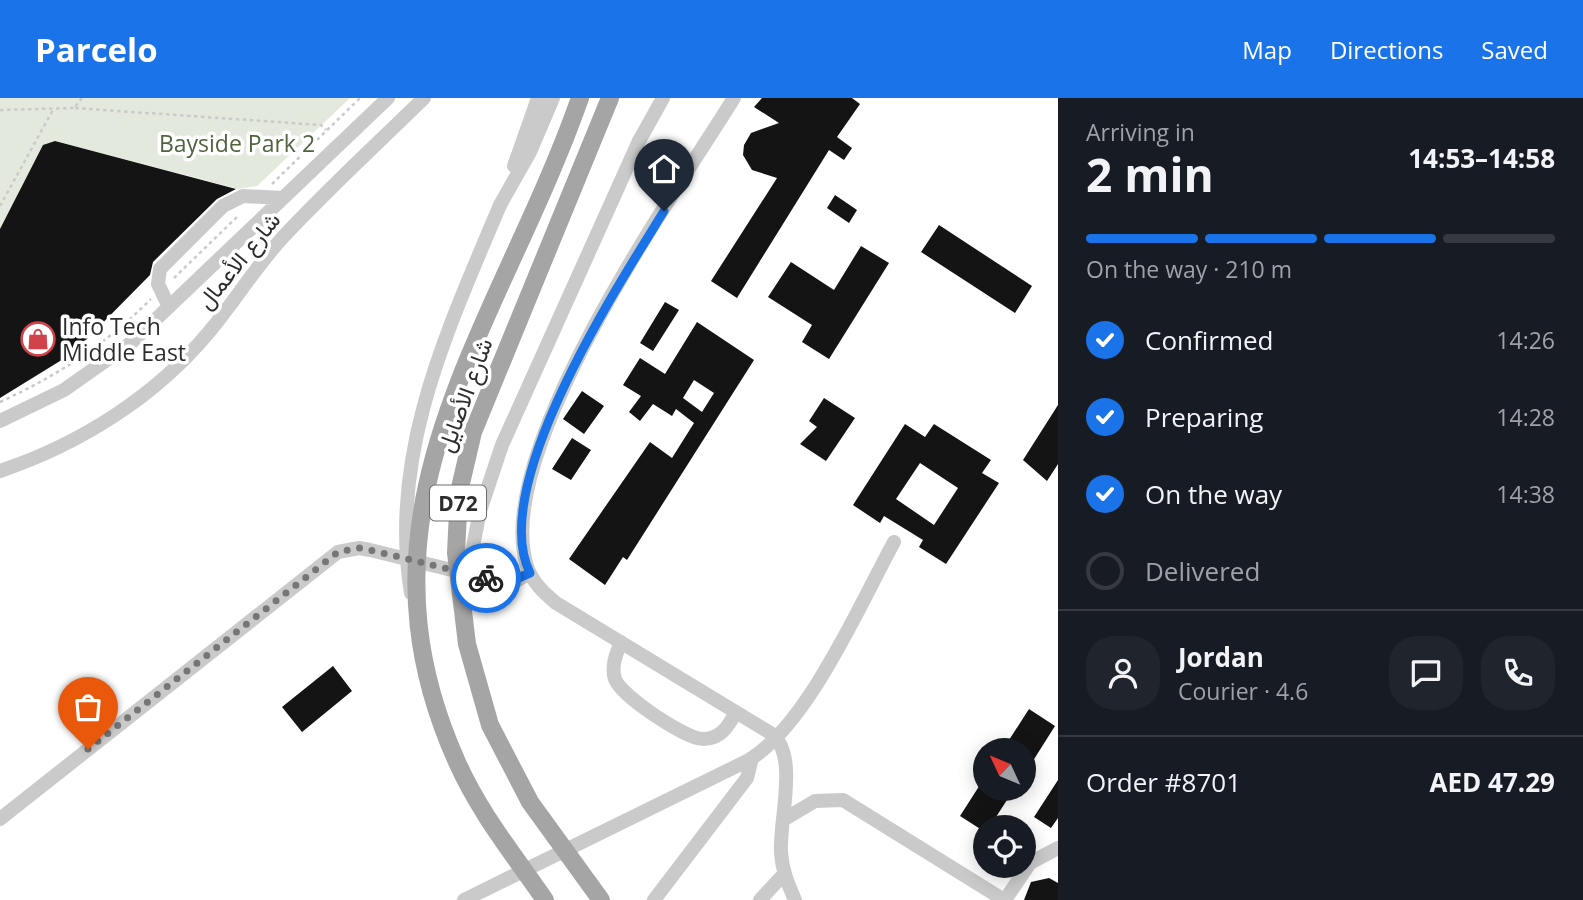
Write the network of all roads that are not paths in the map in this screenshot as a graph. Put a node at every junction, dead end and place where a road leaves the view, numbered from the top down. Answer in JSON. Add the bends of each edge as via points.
{"nodes":[{"id":1,"x":388,"y":98,"type":"edge"},
{"id":2,"x":424,"y":98,"type":"edge"},
{"id":3,"x":553,"y":98,"type":"edge"},
{"id":4,"x":580,"y":98,"type":"edge"},
{"id":5,"x":610,"y":98,"type":"edge"},
{"id":6,"x":653,"y":98,"type":"edge"},
{"id":7,"x":663,"y":98,"type":"edge"},
{"id":8,"x":734,"y":98,"type":"edge"},
{"id":9,"x":538,"y":100,"type":"edge"},
{"id":10,"x":639,"y":141,"type":"junction"},
{"id":11,"x":283,"y":198,"type":"junction"},
{"id":12,"x":500,"y":205,"type":"junction"},
{"id":13,"x":169,"y":307,"type":"junction"},
{"id":14,"x":0,"y":421,"type":"edge"},
{"id":15,"x":0,"y":471,"type":"edge"},
{"id":16,"x":894,"y":542,"type":"dead end"},
{"id":17,"x":530,"y":573,"type":"junction"},
{"id":18,"x":461,"y":614,"type":"junction"},
{"id":19,"x":417,"y":623,"type":"junction"},
{"id":20,"x":621,"y":642,"type":"junction"},
{"id":21,"x":736,"y":712,"type":"junction"},
{"id":22,"x":777,"y":738,"type":"junction"},
{"id":23,"x":752,"y":758,"type":"junction"},
{"id":24,"x":0,"y":819,"type":"edge"},
{"id":25,"x":783,"y":820,"type":"junction"},
{"id":26,"x":1058,"y":848,"type":"edge"},
{"id":27,"x":784,"y":874,"type":"junction"},
{"id":28,"x":464,"y":900,"type":"edge"},
{"id":29,"x":545,"y":900,"type":"edge"},
{"id":30,"x":601,"y":900,"type":"edge"},
{"id":31,"x":654,"y":900,"type":"edge"},
{"id":32,"x":760,"y":900,"type":"edge"},
{"id":33,"x":795,"y":900,"type":"edge"},
{"id":34,"x":1004,"y":900,"type":"edge"}],
"edges":[{"from":1,"to":11,"type":"street","name":"شارع الأعمال"},
{"from":2,"to":15,"type":"street","name":"شارع الأعمال","via":[[284,236],[208,333],[157,384],[68,443]]},
{"from":3,"to":12,"type":"street"},
{"from":4,"to":19,"type":"main road","name":"شارع الأصايل","number":"D72","bridge":true,"via":[[442,426],[421,524]]},
{"from":5,"to":18,"type":"main road","name":"شارع الأصايل","number":"D72","bridge":true,"via":[[472,432],[456,522]]},
{"from":6,"to":10,"type":"street"},
{"from":7,"to":10,"type":"street"},
{"from":8,"to":17,"type":"street","via":[[608,302],[554,410],[525,500],[523,535]]},
{"from":9,"to":12,"type":"street"},
{"from":10,"to":18,"type":"street","bridge":true,"via":[[502,445],[475,534]]},
{"from":11,"to":13,"type":"street","name":"شارع الأعمال"},
{"from":11,"to":13,"type":"street","via":[[243,196],[223,206],[160,269],[158,284]]},
{"from":12,"to":19,"type":"street","bridge":true,"via":[[435,362],[416,434],[405,544]]},
{"from":13,"to":14,"type":"street","name":"شارع الأعمال","via":[[87,376]]},
{"from":16,"to":22,"type":"street","via":[[832,657]]},
{"from":17,"to":20,"type":"street","via":[[556,603]]},
{"from":17,"to":24,"type":"street","via":[[501,582],[370,550],[338,552]]},
{"from":18,"to":30,"type":"main road","name":"شارع الأصايل","number":"D72","bridge":true,"via":[[475,680],[502,752],[530,802]]},
{"from":19,"to":29,"type":"main road","name":"شارع الأصايل","number":"D72","bridge":true,"via":[[432,695],[458,763],[495,828]]},
{"from":20,"to":21,"type":"street"},
{"from":20,"to":21,"type":"street","via":[[613,670],[621,690],[687,734],[713,738]]},
{"from":21,"to":22,"type":"street"},
{"from":22,"to":23,"type":"street"},
{"from":22,"to":25,"type":"street","via":[[786,756]]},
{"from":23,"to":28,"type":"street"},
{"from":23,"to":31,"type":"street","via":[[747,778]]},
{"from":25,"to":27,"type":"street"},
{"from":25,"to":34,"type":"street","via":[[815,801],[843,800]]},
{"from":26,"to":34,"type":"street","via":[[1030,863]]},
{"from":27,"to":32,"type":"street"},
{"from":27,"to":33,"type":"street"}]}
